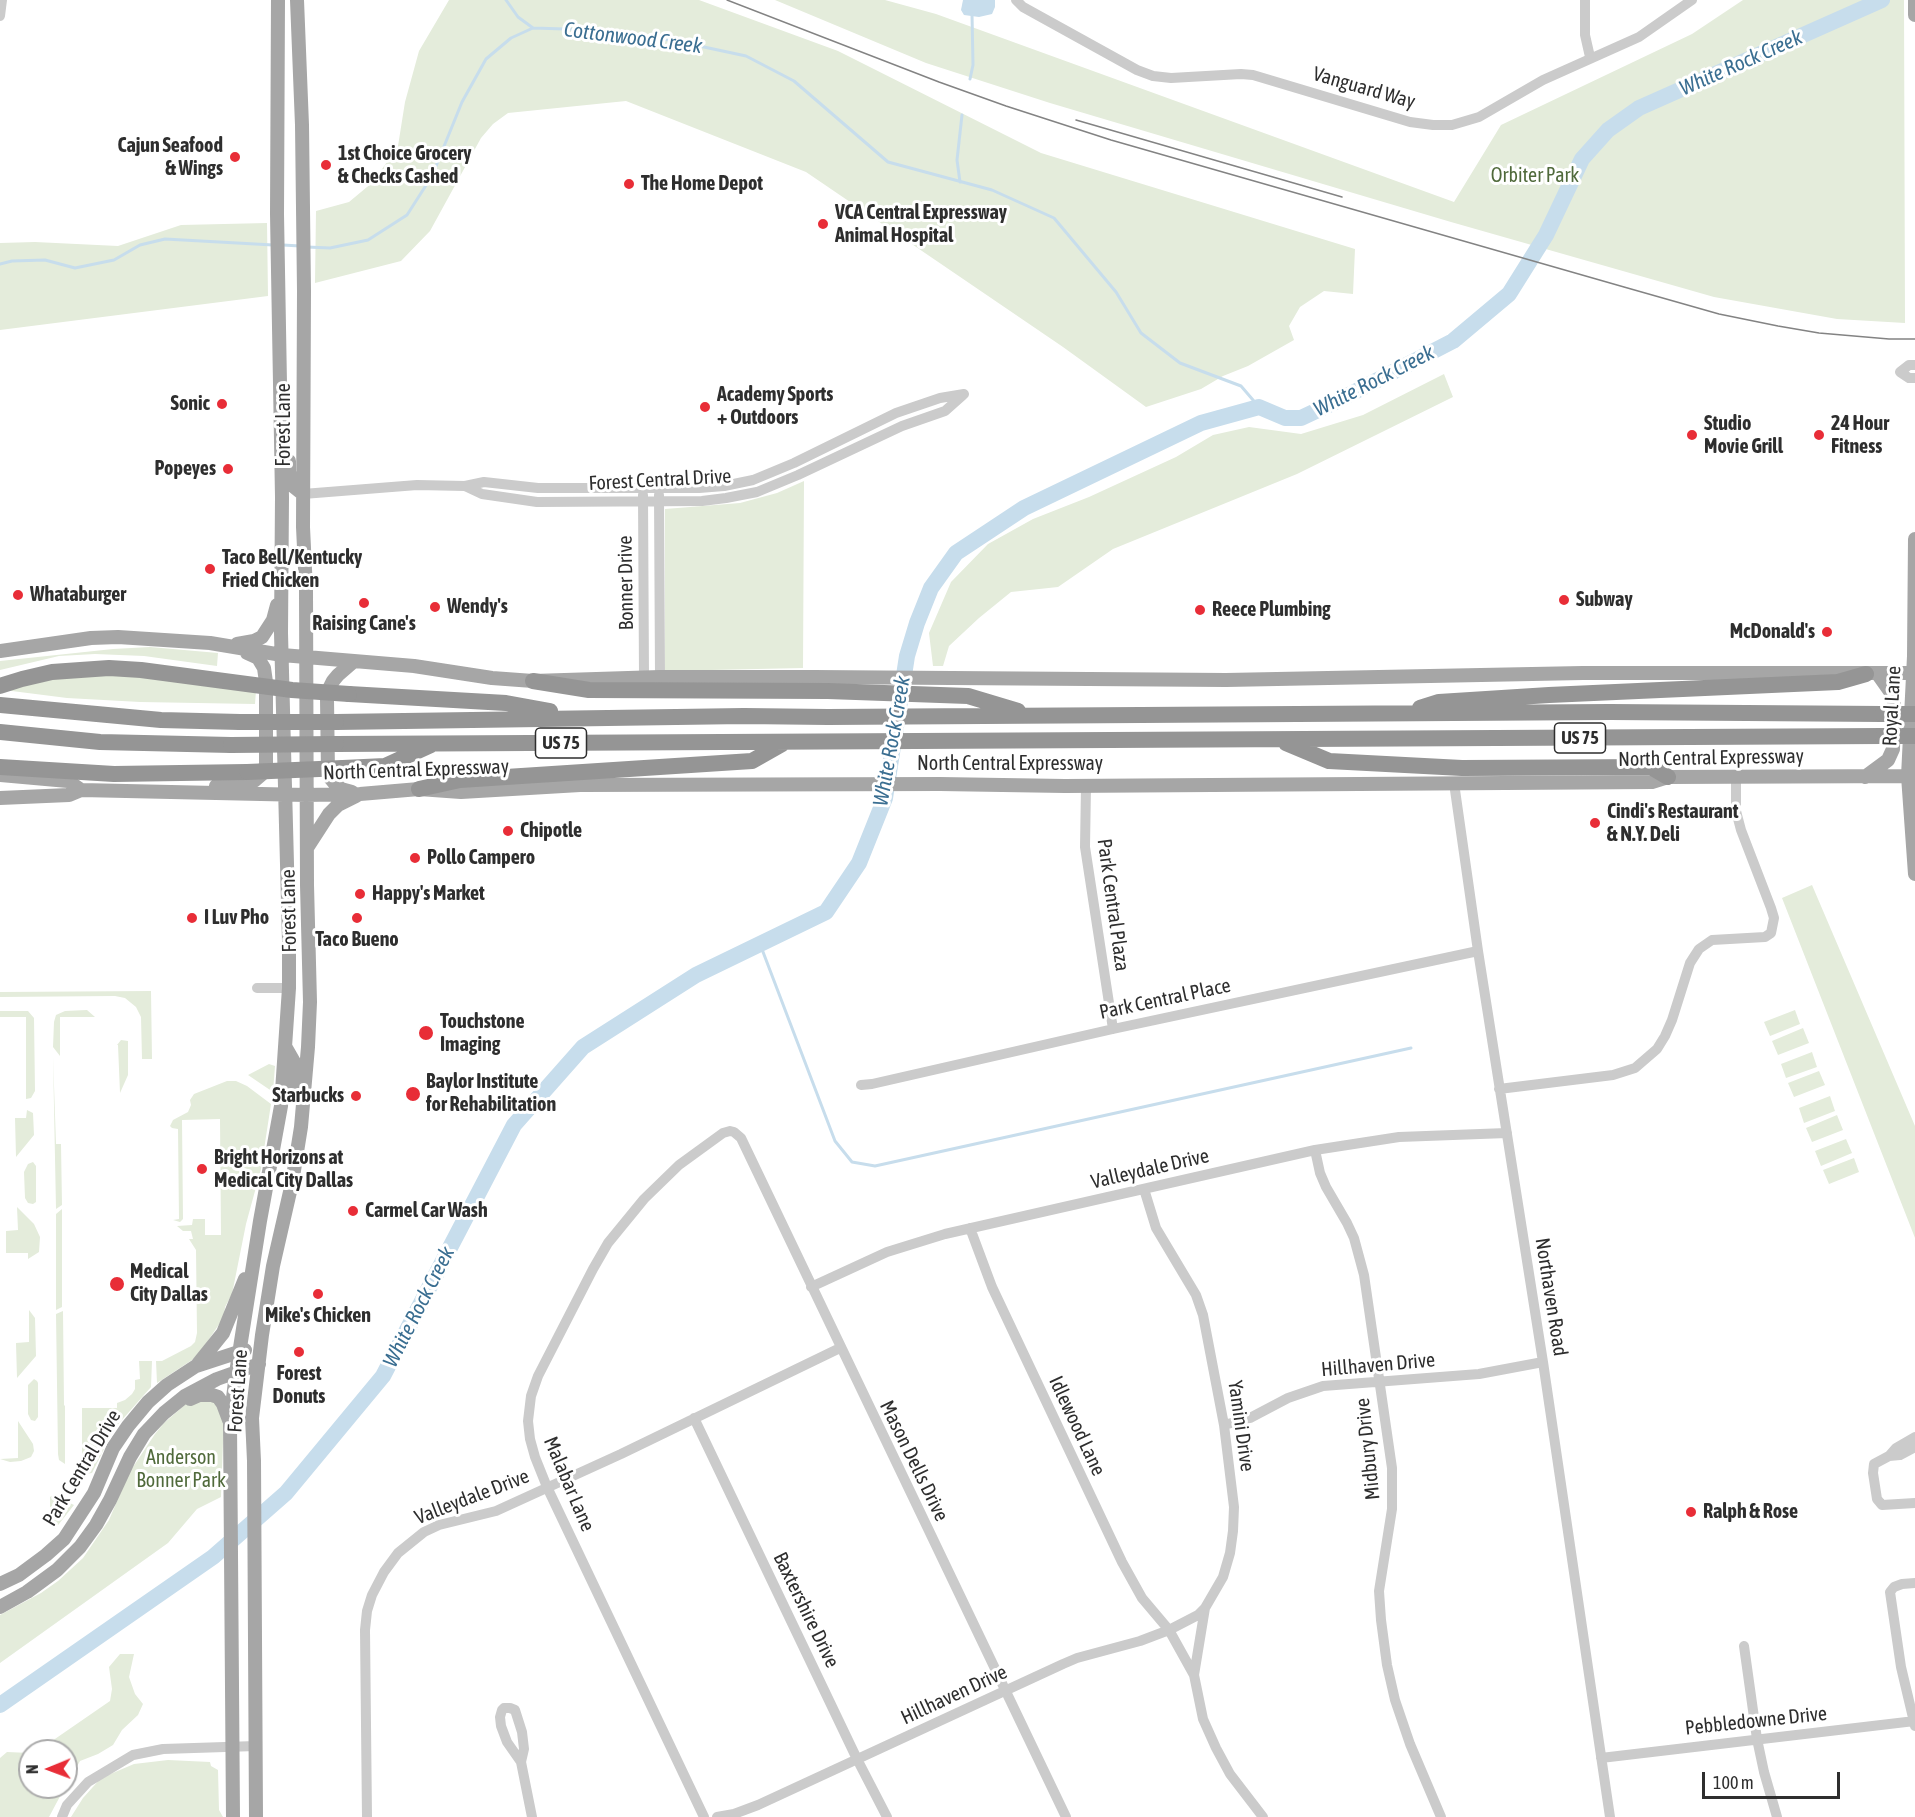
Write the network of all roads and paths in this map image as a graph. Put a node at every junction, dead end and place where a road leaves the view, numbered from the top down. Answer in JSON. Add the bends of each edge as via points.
{"nodes":[{"id":1,"x":2,"y":0,"type":"edge"},
{"id":2,"x":278,"y":0,"type":"edge"},
{"id":3,"x":297,"y":0,"type":"edge"},
{"id":4,"x":1016,"y":0,"type":"edge"},
{"id":5,"x":1585,"y":0,"type":"edge"},
{"id":6,"x":1692,"y":0,"type":"edge"},
{"id":7,"x":1915,"y":0,"type":"edge"},
{"id":8,"x":1915,"y":15,"type":"edge"},
{"id":9,"x":0,"y":16,"type":"edge"},
{"id":10,"x":1590,"y":57,"type":"junction"},
{"id":11,"x":277,"y":125,"type":"junction"},
{"id":12,"x":302,"y":125,"type":"junction"},
{"id":13,"x":279,"y":355,"type":"junction"},
{"id":14,"x":303,"y":356,"type":"junction"},
{"id":15,"x":1915,"y":365,"type":"edge"},
{"id":16,"x":1915,"y":378,"type":"edge"},
{"id":17,"x":280,"y":385,"type":"junction"},
{"id":18,"x":794,"y":463,"type":"junction"},
{"id":19,"x":798,"y":475,"type":"junction"},
{"id":20,"x":465,"y":486,"type":"junction"},
{"id":21,"x":643,"y":489,"type":"junction"},
{"id":22,"x":659,"y":489,"type":"junction"},
{"id":23,"x":303,"y":494,"type":"junction"},
{"id":24,"x":282,"y":497,"type":"junction"},
{"id":25,"x":643,"y":502,"type":"junction"},
{"id":26,"x":659,"y":502,"type":"junction"},
{"id":27,"x":1915,"y":539,"type":"edge"},
{"id":28,"x":281,"y":582,"type":"junction"},
{"id":29,"x":306,"y":612,"type":"junction"},
{"id":30,"x":219,"y":646,"type":"junction"},
{"id":31,"x":0,"y":651,"type":"edge"},
{"id":32,"x":282,"y":655,"type":"junction"},
{"id":33,"x":307,"y":657,"type":"junction"},
{"id":34,"x":353,"y":662,"type":"junction"},
{"id":35,"x":1914,"y":673,"type":"edge"},
{"id":36,"x":1872,"y":674,"type":"junction"},
{"id":37,"x":660,"y":677,"type":"junction"},
{"id":38,"x":644,"y":678,"type":"junction"},
{"id":39,"x":533,"y":681,"type":"junction"},
{"id":40,"x":833,"y":684,"type":"junction"},
{"id":41,"x":0,"y":686,"type":"edge"},
{"id":42,"x":0,"y":705,"type":"edge"},
{"id":43,"x":1405,"y":713,"type":"junction"},
{"id":44,"x":1915,"y":714,"type":"edge"},
{"id":45,"x":1034,"y":716,"type":"junction"},
{"id":46,"x":586,"y":718,"type":"junction"},
{"id":47,"x":0,"y":732,"type":"edge"},
{"id":48,"x":1915,"y":736,"type":"edge"},
{"id":49,"x":1276,"y":740,"type":"junction"},
{"id":50,"x":785,"y":742,"type":"junction"},
{"id":51,"x":436,"y":743,"type":"junction"},
{"id":52,"x":0,"y":767,"type":"edge"},
{"id":53,"x":0,"y":775,"type":"edge"},
{"id":54,"x":1912,"y":776,"type":"edge"},
{"id":55,"x":1668,"y":777,"type":"junction"},
{"id":56,"x":1736,"y":777,"type":"junction"},
{"id":57,"x":1865,"y":777,"type":"junction"},
{"id":58,"x":1454,"y":783,"type":"junction"},
{"id":59,"x":1086,"y":786,"type":"junction"},
{"id":60,"x":419,"y":789,"type":"junction"},
{"id":61,"x":81,"y":790,"type":"junction"},
{"id":62,"x":181,"y":791,"type":"junction"},
{"id":63,"x":285,"y":794,"type":"junction"},
{"id":64,"x":360,"y":794,"type":"junction"},
{"id":65,"x":306,"y":795,"type":"junction"},
{"id":66,"x":0,"y":798,"type":"edge"},
{"id":67,"x":307,"y":848,"type":"junction"},
{"id":68,"x":1915,"y":874,"type":"edge"},
{"id":69,"x":290,"y":941,"type":"junction"},
{"id":70,"x":1478,"y":951,"type":"junction"},
{"id":71,"x":257,"y":988,"type":"dead end"},
{"id":72,"x":289,"y":988,"type":"junction"},
{"id":73,"x":310,"y":1002,"type":"junction"},
{"id":74,"x":289,"y":1009,"type":"junction"},
{"id":75,"x":1113,"y":1029,"type":"junction"},
{"id":76,"x":286,"y":1048,"type":"junction"},
{"id":77,"x":861,"y":1085,"type":"dead end"},
{"id":78,"x":1499,"y":1089,"type":"junction"},
{"id":79,"x":1507,"y":1132,"type":"junction"},
{"id":80,"x":723,"y":1133,"type":"joint"},
{"id":81,"x":1315,"y":1150,"type":"junction"},
{"id":82,"x":295,"y":1166,"type":"junction"},
{"id":83,"x":1144,"y":1189,"type":"junction"},
{"id":84,"x":970,"y":1228,"type":"junction"},
{"id":85,"x":255,"y":1255,"type":"junction"},
{"id":86,"x":811,"y":1287,"type":"junction"},
{"id":87,"x":261,"y":1345,"type":"junction"},
{"id":88,"x":840,"y":1348,"type":"junction"},
{"id":89,"x":240,"y":1351,"type":"junction"},
{"id":90,"x":1543,"y":1362,"type":"junction"},
{"id":91,"x":259,"y":1364,"type":"junction"},
{"id":92,"x":196,"y":1366,"type":"junction"},
{"id":93,"x":236,"y":1373,"type":"junction"},
{"id":94,"x":1379,"y":1381,"type":"junction"},
{"id":95,"x":164,"y":1413,"type":"junction"},
{"id":96,"x":694,"y":1418,"type":"junction"},
{"id":97,"x":230,"y":1423,"type":"junction"},
{"id":98,"x":1224,"y":1425,"type":"junction"},
{"id":99,"x":1915,"y":1437,"type":"edge"},
{"id":100,"x":1915,"y":1446,"type":"edge"},
{"id":101,"x":1889,"y":1456,"type":"junction"},
{"id":102,"x":547,"y":1487,"type":"junction"},
{"id":103,"x":94,"y":1493,"type":"junction"},
{"id":104,"x":110,"y":1500,"type":"junction"},
{"id":105,"x":1915,"y":1503,"type":"edge"},
{"id":106,"x":1915,"y":1583,"type":"edge"},
{"id":107,"x":0,"y":1584,"type":"edge"},
{"id":108,"x":0,"y":1607,"type":"edge"},
{"id":109,"x":1205,"y":1608,"type":"junction"},
{"id":110,"x":1168,"y":1630,"type":"junction"},
{"id":111,"x":1744,"y":1646,"type":"dead end"},
{"id":112,"x":1194,"y":1676,"type":"junction"},
{"id":113,"x":1004,"y":1691,"type":"junction"},
{"id":114,"x":1915,"y":1723,"type":"edge"},
{"id":115,"x":1757,"y":1739,"type":"junction"},
{"id":116,"x":256,"y":1746,"type":"junction"},
{"id":117,"x":232,"y":1747,"type":"junction"},
{"id":118,"x":1601,"y":1758,"type":"junction"},
{"id":119,"x":857,"y":1759,"type":"junction"},
{"id":120,"x":521,"y":1762,"type":"dead end"},
{"id":121,"x":62,"y":1817,"type":"edge"},
{"id":122,"x":233,"y":1817,"type":"edge"},
{"id":123,"x":256,"y":1817,"type":"edge"},
{"id":124,"x":367,"y":1817,"type":"edge"},
{"id":125,"x":532,"y":1817,"type":"edge"},
{"id":126,"x":704,"y":1817,"type":"edge"},
{"id":127,"x":717,"y":1817,"type":"edge"},
{"id":128,"x":887,"y":1817,"type":"edge"},
{"id":129,"x":1066,"y":1817,"type":"edge"},
{"id":130,"x":1263,"y":1817,"type":"edge"},
{"id":131,"x":1441,"y":1817,"type":"edge"},
{"id":132,"x":1610,"y":1817,"type":"edge"},
{"id":133,"x":1777,"y":1817,"type":"edge"}],
"edges":[{"from":1,"to":9,"type":"street"},
{"from":2,"to":11,"type":"main road","name":"Forest Lane"},
{"from":3,"to":12,"type":"main road","name":"Forest Lane"},
{"from":4,"to":10,"type":"street","name":"Vanguard Way","via":[[1153,76],[1253,75],[1410,122],[1432,125],[1452,125],[1479,117]]},
{"from":5,"to":10,"type":"street","via":[[1585,35]]},
{"from":6,"to":10,"type":"street","name":"Vanguard Way","via":[[1639,37]]},
{"from":7,"to":8,"type":"main road"},
{"from":11,"to":12,"type":"main road"},
{"from":11,"to":13,"type":"main road","name":"Forest Lane"},
{"from":12,"to":14,"type":"main road","name":"Forest Lane"},
{"from":13,"to":14,"type":"main road"},
{"from":13,"to":17,"type":"main road","name":"Forest Lane"},
{"from":14,"to":23,"type":"main road","name":"Forest Lane"},
{"from":15,"to":16,"type":"street","via":[[1900,372]]},
{"from":17,"to":23,"type":"main road","via":[[289,417],[290,472],[293,486]]},
{"from":17,"to":24,"type":"main road","name":"Forest Lane"},
{"from":18,"to":19,"type":"street"},
{"from":18,"to":19,"type":"street","name":"Forest Central Drive","via":[[896,413],[964,394],[945,411],[902,426]]},
{"from":18,"to":22,"type":"street","name":"Forest Central Drive","via":[[753,480],[724,486]]},
{"from":19,"to":26,"type":"street","name":"Forest Central Drive","via":[[757,492],[702,501]]},
{"from":20,"to":21,"type":"street","name":"Forest Central Drive","via":[[484,482],[538,488]]},
{"from":20,"to":23,"type":"street","name":"Forest Central Drive","via":[[417,485]]},
{"from":20,"to":25,"type":"street","name":"Forest Central Drive","via":[[482,494],[537,502]]},
{"from":21,"to":22,"type":"street","name":"Forest Central Drive"},
{"from":21,"to":25,"type":"street","name":"Bonner Drive"},
{"from":22,"to":26,"type":"street","name":"Bonner Drive"},
{"from":23,"to":29,"type":"main road","name":"Forest Lane"},
{"from":24,"to":28,"type":"main road","name":"Forest Lane"},
{"from":24,"to":29,"type":"main road","via":[[296,513],[299,589]]},
{"from":25,"to":26,"type":"street","name":"Forest Central Drive"},
{"from":25,"to":38,"type":"street","name":"Bonner Drive"},
{"from":26,"to":37,"type":"street","name":"Bonner Drive"},
{"from":27,"to":35,"type":"main road","name":"Royal Lane"},
{"from":28,"to":30,"type":"main road","via":[[273,620],[262,637]]},
{"from":28,"to":32,"type":"main road","name":"Forest Lane"},
{"from":29,"to":33,"type":"main road","name":"Forest Lane"},
{"from":30,"to":31,"type":"main road","via":[[118,637]]},
{"from":30,"to":32,"type":"main road"},
{"from":30,"to":62,"type":"main road","via":[[252,654],[264,668],[266,765],[254,781]]},
{"from":32,"to":33,"type":"main road"},
{"from":32,"to":63,"type":"main road","name":"Forest Lane"},
{"from":33,"to":34,"type":"main road"},
{"from":33,"to":65,"type":"main road","name":"Forest Lane"},
{"from":34,"to":39,"type":"main road"},
{"from":34,"to":64,"type":"main road","via":[[329,689],[327,766],[335,784]]},
{"from":35,"to":36,"type":"main road"},
{"from":35,"to":54,"type":"main road","name":"Royal Lane"},
{"from":36,"to":40,"type":"main road","via":[[1583,673],[1226,680],[942,678]]},
{"from":36,"to":43,"type":"highway","via":[[1838,682],[1439,702]]},
{"from":36,"to":57,"type":"main road","via":[[1894,697],[1893,749],[1888,760]]},
{"from":37,"to":38,"type":"main road"},
{"from":37,"to":40,"type":"main road"},
{"from":38,"to":39,"type":"main road"},
{"from":39,"to":40,"type":"highway","via":[[589,690]]},
{"from":40,"to":45,"type":"highway","via":[[968,696]]},
{"from":41,"to":46,"type":"highway","bridge":true,"via":[[52,672],[108,668],[292,690],[506,703]]},
{"from":42,"to":46,"type":"highway","number":"US 75","bridge":true,"via":[[161,720],[240,722]]},
{"from":43,"to":44,"type":"highway","number":"US 75","bridge":true},
{"from":43,"to":45,"type":"highway","number":"US 75"},
{"from":45,"to":46,"type":"highway","number":"US 75"},
{"from":47,"to":51,"type":"highway","name":"North Central Expressway","number":"US 75","bridge":true,"via":[[100,742]]},
{"from":48,"to":49,"type":"highway","name":"North Central Expressway","number":"US 75","bridge":true},
{"from":49,"to":50,"type":"highway","name":"North Central Expressway","number":"US 75"},
{"from":49,"to":55,"type":"highway","via":[[1329,761],[1462,768],[1651,767]]},
{"from":50,"to":51,"type":"highway","name":"North Central Expressway","number":"US 75"},
{"from":50,"to":60,"type":"highway","via":[[752,761],[460,780]]},
{"from":51,"to":52,"type":"highway","bridge":true,"via":[[385,766],[156,774]]},
{"from":53,"to":61,"type":"main road","name":"North Central Expressway","via":[[69,781]]},
{"from":54,"to":57,"type":"main road","name":"North Central Expressway"},
{"from":54,"to":68,"type":"main road","name":"Royal Lane"},
{"from":55,"to":56,"type":"main road","name":"North Central Expressway"},
{"from":55,"to":58,"type":"main road","name":"North Central Expressway","via":[[1652,782]]},
{"from":56,"to":57,"type":"main road","name":"North Central Expressway"},
{"from":56,"to":78,"type":"street","via":[[1736,812],[1774,918],[1771,933],[1765,937],[1712,940],[1699,949],[1690,963],[1665,1036],[1657,1049],[1635,1068],[1612,1075]]},
{"from":58,"to":59,"type":"main road","name":"North Central Expressway"},
{"from":58,"to":70,"type":"street","name":"Northaven Road"},
{"from":59,"to":60,"type":"main road","name":"North Central Expressway","via":[[580,785],[461,792]]},
{"from":59,"to":75,"type":"street","name":"Park Central Plaza","via":[[1085,846]]},
{"from":60,"to":64,"type":"main road","name":"North Central Expressway"},
{"from":61,"to":62,"type":"main road","name":"North Central Expressway"},
{"from":61,"to":66,"type":"main road","via":[[69,795]]},
{"from":62,"to":63,"type":"main road","name":"North Central Expressway"},
{"from":63,"to":65,"type":"main road","name":"North Central Expressway"},
{"from":63,"to":69,"type":"main road","name":"Forest Lane"},
{"from":64,"to":65,"type":"main road","name":"North Central Expressway"},
{"from":64,"to":67,"type":"main road","via":[[329,814]]},
{"from":65,"to":67,"type":"main road","name":"Forest Lane"},
{"from":67,"to":73,"type":"main road","name":"Forest Lane"},
{"from":69,"to":72,"type":"main road","name":"Forest Lane"},
{"from":69,"to":73,"type":"main road","via":[[298,987]]},
{"from":70,"to":75,"type":"street","name":"Park Central Place"},
{"from":70,"to":78,"type":"street","name":"Northaven Road"},
{"from":71,"to":72,"type":"street"},
{"from":72,"to":74,"type":"main road","name":"Forest Lane"},
{"from":73,"to":74,"type":"main road"},
{"from":73,"to":82,"type":"main road","name":"Forest Lane"},
{"from":74,"to":76,"type":"main road","name":"Forest Lane"},
{"from":75,"to":77,"type":"street","name":"Park Central Place"},
{"from":76,"to":82,"type":"main road","via":[[297,1073],[291,1128]]},
{"from":76,"to":85,"type":"main road","name":"Forest Lane","via":[[281,1106]]},
{"from":78,"to":79,"type":"street","name":"Northaven Road"},
{"from":79,"to":81,"type":"street","name":"Valleydale Drive","via":[[1399,1137]]},
{"from":79,"to":90,"type":"street","name":"Northaven Road"},
{"from":80,"to":86,"type":"street","name":"Mason Dells Drive","via":[[734,1132],[741,1138]]},
{"from":80,"to":102,"type":"street","name":"Malabar Lane","via":[[679,1166],[613,1236],[538,1376],[528,1421],[535,1457]]},
{"from":81,"to":83,"type":"street","name":"Valleydale Drive"},
{"from":81,"to":94,"type":"street","name":"Midbury Drive","via":[[1320,1173],[1347,1223],[1359,1256]]},
{"from":82,"to":87,"type":"main road","name":"Forest Lane"},
{"from":83,"to":84,"type":"street","name":"Valleydale Drive"},
{"from":83,"to":98,"type":"street","name":"Yamini Drive","via":[[1156,1228],[1196,1295],[1203,1315]]},
{"from":84,"to":86,"type":"street","name":"Valleydale Drive","via":[[887,1252]]},
{"from":84,"to":110,"type":"street","name":"Idlewood Lane","via":[[992,1287],[1125,1569]]},
{"from":85,"to":89,"type":"main road","name":"Forest Lane"},
{"from":85,"to":92,"type":"main road","via":[[223,1333]]},
{"from":86,"to":88,"type":"street","name":"Mason Dells Drive"},
{"from":87,"to":89,"type":"main road","name":"Park Central Drive"},
{"from":87,"to":91,"type":"main road","name":"Forest Lane"},
{"from":88,"to":96,"type":"street","name":"Valleydale Drive"},
{"from":88,"to":113,"type":"street","name":"Mason Dells Drive"},
{"from":89,"to":92,"type":"main road","name":"Park Central Drive"},
{"from":89,"to":93,"type":"main road","name":"Forest Lane"},
{"from":90,"to":94,"type":"street","name":"Hillhaven Drive","via":[[1479,1374]]},
{"from":90,"to":118,"type":"street","name":"Northaven Road"},
{"from":91,"to":93,"type":"main road","name":"Park Central Drive"},
{"from":91,"to":116,"type":"main road","name":"Forest Lane","via":[[252,1418]]},
{"from":92,"to":103,"type":"main road","name":"Park Central Drive","via":[[167,1385],[128,1426],[113,1448]]},
{"from":93,"to":95,"type":"main road","name":"Park Central Drive","via":[[185,1396]]},
{"from":93,"to":97,"type":"main road","name":"Forest Lane"},
{"from":94,"to":98,"type":"street","name":"Hillhaven Drive","via":[[1323,1386],[1288,1398],[1250,1418]]},
{"from":94,"to":131,"type":"street","name":"Midbury Drive","via":[[1393,1485],[1379,1591],[1387,1665],[1410,1744]]},
{"from":95,"to":97,"type":"main road","via":[[199,1395],[212,1395],[224,1404]]},
{"from":95,"to":104,"type":"main road","name":"Park Central Drive","via":[[144,1434]]},
{"from":96,"to":102,"type":"street","name":"Valleydale Drive"},
{"from":96,"to":119,"type":"street","name":"Baxtershire Drive"},
{"from":97,"to":117,"type":"main road","name":"Forest Lane"},
{"from":98,"to":109,"type":"street","name":"Yamini Drive","via":[[1233,1530],[1223,1577]]},
{"from":99,"to":101,"type":"street"},
{"from":100,"to":101,"type":"street","via":[[1900,1455]]},
{"from":101,"to":105,"type":"street","via":[[1874,1464],[1877,1499],[1882,1505],[1891,1506]]},
{"from":102,"to":124,"type":"street","name":"Valleydale Drive","via":[[496,1510],[424,1532],[398,1553],[384,1572],[372,1595],[365,1629]]},
{"from":102,"to":126,"type":"street","name":"Malabar Lane"},
{"from":103,"to":104,"type":"main road"},
{"from":103,"to":107,"type":"main road","name":"Park Central Drive","via":[[64,1539],[19,1575]]},
{"from":104,"to":108,"type":"main road","name":"Park Central Drive","via":[[96,1525],[57,1570]]},
{"from":106,"to":114,"type":"street","via":[[1902,1584],[1890,1592],[1901,1667]]},
{"from":109,"to":110,"type":"street","name":"Hillhaven Drive"},
{"from":109,"to":112,"type":"street","name":"Yamini Drive"},
{"from":110,"to":112,"type":"street","name":"Yamini Drive"},
{"from":110,"to":113,"type":"street","name":"Hillhaven Drive","via":[[1077,1658]]},
{"from":111,"to":115,"type":"street"},
{"from":112,"to":130,"type":"street","name":"Yamini Drive","via":[[1203,1719],[1215,1748]]},
{"from":113,"to":119,"type":"street","name":"Hillhaven Drive"},
{"from":113,"to":129,"type":"street","name":"Mason Dells Drive"},
{"from":114,"to":115,"type":"street","name":"Pebbledowne Drive"},
{"from":115,"to":118,"type":"street","name":"Pebbledowne Drive"},
{"from":115,"to":133,"type":"street"},
{"from":116,"to":117,"type":"street"},
{"from":116,"to":123,"type":"main road","name":"Forest Lane"},
{"from":117,"to":121,"type":"street","via":[[163,1749],[133,1755],[88,1782],[67,1805]]},
{"from":117,"to":122,"type":"main road","name":"Forest Lane"},
{"from":118,"to":132,"type":"street","name":"Northaven Road"},
{"from":119,"to":127,"type":"street","name":"Hillhaven Drive","via":[[745,1811]]},
{"from":119,"to":128,"type":"street","name":"Baxtershire Drive"},
{"from":120,"to":125,"type":"street"}]}
